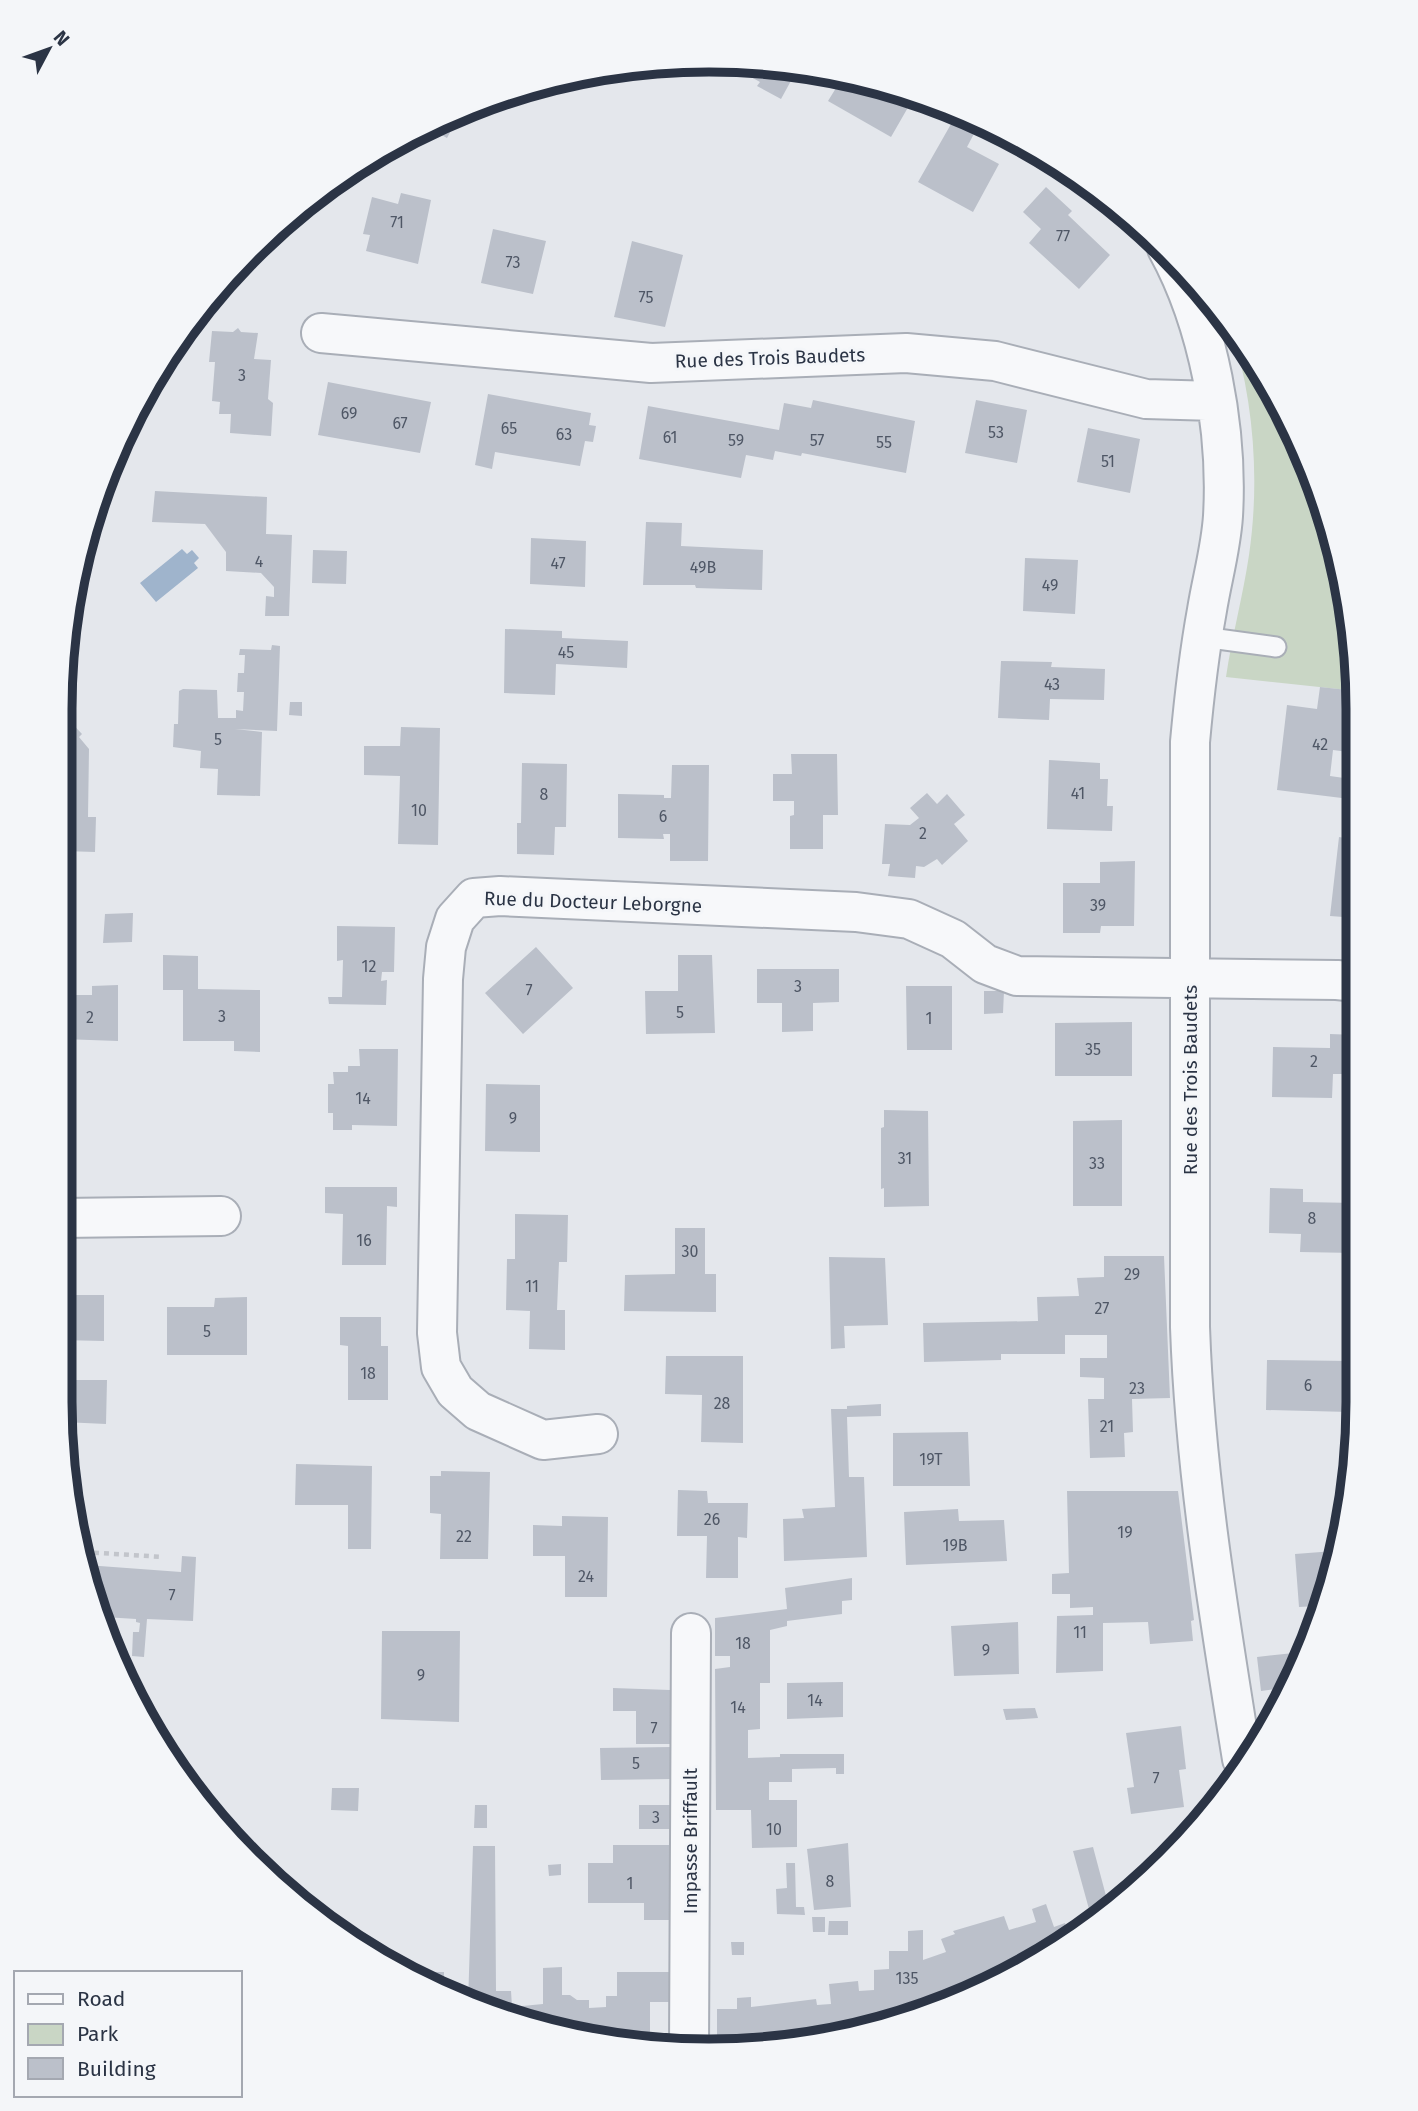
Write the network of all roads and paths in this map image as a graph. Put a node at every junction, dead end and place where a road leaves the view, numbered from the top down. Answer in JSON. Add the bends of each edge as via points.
{"nodes":[{"id":1,"x":1184,"y":284,"type":"edge"},
{"id":2,"x":321,"y":333,"type":"dead end"},
{"id":3,"x":1215,"y":401,"type":"junction"},
{"id":4,"x":1203,"y":637,"type":"junction"},
{"id":5,"x":1276,"y":647,"type":"dead end"},
{"id":6,"x":1190,"y":980,"type":"junction"},
{"id":7,"x":1346,"y":981,"type":"edge"},
{"id":8,"x":221,"y":1216,"type":"dead end"},
{"id":9,"x":72,"y":1218,"type":"edge"},
{"id":10,"x":598,"y":1434,"type":"dead end"},
{"id":11,"x":90,"y":1552,"type":"edge"},
{"id":12,"x":163,"y":1557,"type":"dead end"},
{"id":13,"x":691,"y":1633,"type":"dead end"},
{"id":14,"x":1241,"y":1753,"type":"edge"},
{"id":15,"x":689,"y":2039,"type":"edge"}],
"edges":[{"from":1,"to":3,"type":"street","name":"Rue des Trois Baudets","via":[[1202,335]]},
{"from":2,"to":3,"type":"street","name":"Rue des Trois Baudets","via":[[651,363],[906,353],[995,360],[1146,399]]},
{"from":3,"to":4,"type":"street","name":"Rue des Trois Baudets","via":[[1223,517]]},
{"from":4,"to":5,"type":"lane"},
{"from":4,"to":6,"type":"street","name":"Rue des Trois Baudets","via":[[1189,742]]},
{"from":6,"to":7,"type":"street","name":"Rue du Docteur Leborgne"},
{"from":6,"to":10,"type":"street","name":"Rue du Docteur Leborgne","via":[[1017,976],[985,964],[953,939],[909,919],[856,912],[474,898],[455,919],[443,979],[438,1333],[442,1367],[455,1391],[478,1410],[543,1440]]},
{"from":6,"to":14,"type":"street","name":"Rue des Trois Baudets","via":[[1192,1405]]},
{"from":8,"to":9,"type":"street"},
{"from":11,"to":12,"type":"path"},
{"from":13,"to":15,"type":"street","name":"Impasse Briffault"}]}
